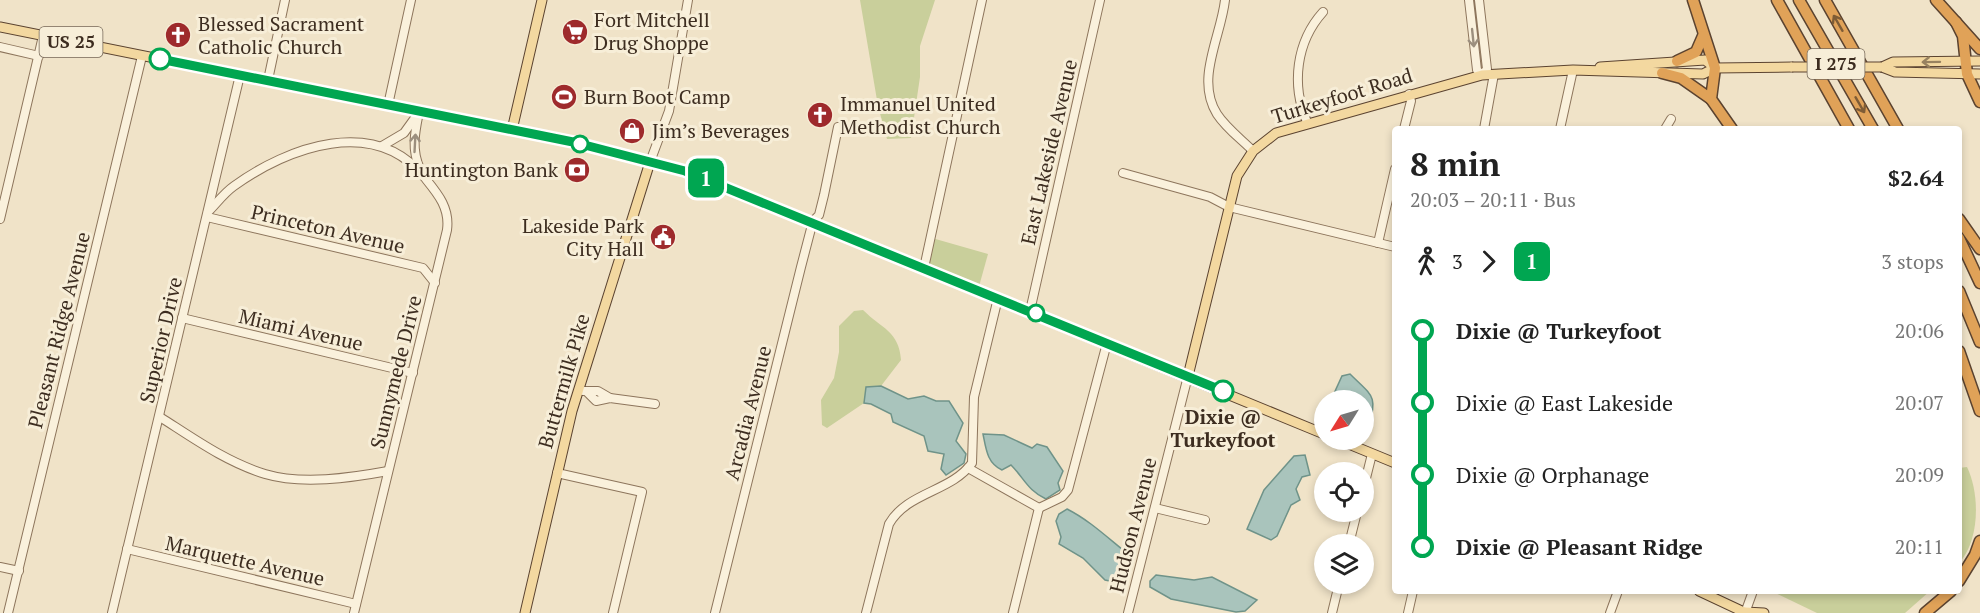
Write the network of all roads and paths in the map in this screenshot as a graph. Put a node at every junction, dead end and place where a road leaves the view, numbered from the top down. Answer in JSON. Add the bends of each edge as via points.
{"nodes":[{"id":1,"x":285,"y":0,"type":"edge"},
{"id":2,"x":411,"y":0,"type":"edge"},
{"id":3,"x":542,"y":0,"type":"edge"},
{"id":4,"x":688,"y":0,"type":"edge"},
{"id":5,"x":982,"y":0,"type":"edge"},
{"id":6,"x":1100,"y":0,"type":"edge"},
{"id":7,"x":1225,"y":0,"type":"edge"},
{"id":8,"x":1469,"y":0,"type":"edge"},
{"id":9,"x":1479,"y":0,"type":"edge"},
{"id":10,"x":1693,"y":0,"type":"edge"},
{"id":11,"x":1777,"y":0,"type":"edge"},
{"id":12,"x":1799,"y":0,"type":"edge"},
{"id":13,"x":1825,"y":0,"type":"edge"},
{"id":14,"x":1936,"y":0,"type":"edge"},
{"id":15,"x":1323,"y":12,"type":"dead end"},
{"id":16,"x":1956,"y":22,"type":"junction"},
{"id":17,"x":0,"y":27,"type":"edge"},
{"id":18,"x":43,"y":36,"type":"junction"},
{"id":19,"x":1703,"y":36,"type":"junction"},
{"id":20,"x":0,"y":47,"type":"edge"},
{"id":21,"x":1980,"y":49,"type":"edge"},
{"id":22,"x":39,"y":56,"type":"junction"},
{"id":23,"x":142,"y":56,"type":"junction"},
{"id":24,"x":1677,"y":61,"type":"junction"},
{"id":25,"x":1966,"y":61,"type":"junction"},
{"id":26,"x":1980,"y":62,"type":"edge"},
{"id":27,"x":1882,"y":67,"type":"junction"},
{"id":28,"x":1714,"y":68,"type":"junction"},
{"id":29,"x":1573,"y":70,"type":"junction"},
{"id":30,"x":1662,"y":73,"type":"junction"},
{"id":31,"x":1494,"y":74,"type":"junction"},
{"id":32,"x":1967,"y":74,"type":"junction"},
{"id":33,"x":1980,"y":74,"type":"edge"},
{"id":34,"x":240,"y":75,"type":"junction"},
{"id":35,"x":1482,"y":75,"type":"junction"},
{"id":36,"x":268,"y":80,"type":"junction"},
{"id":37,"x":1409,"y":94,"type":"junction"},
{"id":38,"x":1711,"y":99,"type":"junction"},
{"id":39,"x":1980,"y":102,"type":"edge"},
{"id":40,"x":388,"y":105,"type":"junction"},
{"id":41,"x":419,"y":112,"type":"junction"},
{"id":42,"x":1671,"y":119,"type":"dead end"},
{"id":43,"x":1306,"y":122,"type":"junction"},
{"id":44,"x":1405,"y":126,"type":"edge"},
{"id":45,"x":1485,"y":126,"type":"edge"},
{"id":46,"x":1561,"y":126,"type":"edge"},
{"id":47,"x":1667,"y":126,"type":"edge"},
{"id":48,"x":1730,"y":126,"type":"edge"},
{"id":49,"x":1847,"y":126,"type":"edge"},
{"id":50,"x":1871,"y":126,"type":"edge"},
{"id":51,"x":1896,"y":126,"type":"edge"},
{"id":52,"x":838,"y":127,"type":"dead end"},
{"id":53,"x":512,"y":130,"type":"junction"},
{"id":54,"x":382,"y":146,"type":"junction"},
{"id":55,"x":1253,"y":151,"type":"junction"},
{"id":56,"x":650,"y":162,"type":"junction"},
{"id":57,"x":421,"y":173,"type":"junction"},
{"id":58,"x":1123,"y":173,"type":"dead end"},
{"id":59,"x":1392,"y":182,"type":"edge"},
{"id":60,"x":1229,"y":207,"type":"junction"},
{"id":61,"x":207,"y":215,"type":"junction"},
{"id":62,"x":0,"y":219,"type":"edge"},
{"id":63,"x":813,"y":221,"type":"junction"},
{"id":64,"x":1962,"y":223,"type":"edge"},
{"id":65,"x":1378,"y":243,"type":"junction"},
{"id":66,"x":1962,"y":244,"type":"edge"},
{"id":67,"x":1392,"y":246,"type":"edge"},
{"id":68,"x":1980,"y":249,"type":"edge"},
{"id":69,"x":440,"y":259,"type":"junction"},
{"id":70,"x":423,"y":268,"type":"junction"},
{"id":71,"x":924,"y":268,"type":"junction"},
{"id":72,"x":435,"y":283,"type":"junction"},
{"id":73,"x":1980,"y":283,"type":"edge"},
{"id":74,"x":998,"y":298,"type":"junction"},
{"id":75,"x":1962,"y":298,"type":"edge"},
{"id":76,"x":1030,"y":311,"type":"junction"},
{"id":77,"x":182,"y":318,"type":"junction"},
{"id":78,"x":1980,"y":342,"type":"edge"},
{"id":79,"x":1107,"y":343,"type":"junction"},
{"id":80,"x":1962,"y":360,"type":"edge"},
{"id":81,"x":413,"y":373,"type":"junction"},
{"id":82,"x":1188,"y":376,"type":"junction"},
{"id":83,"x":583,"y":391,"type":"junction"},
{"id":84,"x":655,"y":404,"type":"dead end"},
{"id":85,"x":1980,"y":411,"type":"edge"},
{"id":86,"x":160,"y":417,"type":"junction"},
{"id":87,"x":1314,"y":430,"type":"edge"},
{"id":88,"x":1363,"y":450,"type":"edge"},
{"id":89,"x":1372,"y":454,"type":"junction"},
{"id":90,"x":1370,"y":462,"type":"edge"},
{"id":91,"x":1392,"y":462,"type":"edge"},
{"id":92,"x":968,"y":468,"type":"junction"},
{"id":93,"x":388,"y":471,"type":"junction"},
{"id":94,"x":557,"y":473,"type":"junction"},
{"id":95,"x":1039,"y":508,"type":"junction"},
{"id":96,"x":1155,"y":508,"type":"junction"},
{"id":97,"x":1205,"y":520,"type":"dead end"},
{"id":98,"x":1980,"y":541,"type":"edge"},
{"id":99,"x":127,"y":549,"type":"junction"},
{"id":100,"x":0,"y":567,"type":"edge"},
{"id":101,"x":19,"y":571,"type":"junction"},
{"id":102,"x":1962,"y":576,"type":"edge"},
{"id":103,"x":1337,"y":594,"type":"edge"},
{"id":104,"x":1412,"y":594,"type":"edge"},
{"id":105,"x":1617,"y":594,"type":"edge"},
{"id":106,"x":1705,"y":594,"type":"edge"},
{"id":107,"x":1752,"y":594,"type":"edge"},
{"id":108,"x":1947,"y":594,"type":"edge"},
{"id":109,"x":356,"y":604,"type":"junction"},
{"id":110,"x":8,"y":613,"type":"edge"},
{"id":111,"x":112,"y":613,"type":"edge"},
{"id":112,"x":354,"y":613,"type":"edge"},
{"id":113,"x":525,"y":613,"type":"edge"},
{"id":114,"x":613,"y":613,"type":"edge"},
{"id":115,"x":715,"y":613,"type":"edge"},
{"id":116,"x":866,"y":613,"type":"edge"},
{"id":117,"x":1013,"y":613,"type":"edge"},
{"id":118,"x":1128,"y":613,"type":"edge"},
{"id":119,"x":1332,"y":613,"type":"edge"},
{"id":120,"x":1408,"y":613,"type":"edge"},
{"id":121,"x":1610,"y":613,"type":"edge"},
{"id":122,"x":1745,"y":613,"type":"edge"},
{"id":123,"x":1764,"y":613,"type":"edge"},
{"id":124,"x":1925,"y":613,"type":"edge"}],
"edges":[{"from":1,"to":36,"type":"street"},
{"from":2,"to":40,"type":"street"},
{"from":3,"to":53,"type":"main road"},
{"from":4,"to":56,"type":"street","via":[[669,111]]},
{"from":5,"to":71,"type":"street"},
{"from":6,"to":76,"type":"street","name":"East Lakeside Avenue"},
{"from":7,"to":55,"type":"street","via":[[1209,88],[1218,115]]},
{"from":8,"to":35,"type":"street","one_way":true,"via":[[1477,70]]},
{"from":9,"to":35,"type":"street","via":[[1486,69]]},
{"from":10,"to":19,"type":"highway"},
{"from":11,"to":49,"type":"highway"},
{"from":12,"to":50,"type":"highway","number":"I 275","one_way":true},
{"from":51,"to":13,"type":"highway","number":"I 275","one_way":true},
{"from":14,"to":16,"type":"highway"},
{"from":15,"to":43,"type":"street","via":[[1312,24],[1296,74],[1299,104]]},
{"from":16,"to":21,"type":"highway"},
{"from":16,"to":25,"type":"highway","via":[[1963,36]]},
{"from":17,"to":18,"type":"main road","number":"US 25"},
{"from":18,"to":22,"type":"street"},
{"from":18,"to":23,"type":"main road","number":"US 25"},
{"from":19,"to":24,"type":"highway","via":[[1696,52]]},
{"from":19,"to":28,"type":"highway"},
{"from":20,"to":22,"type":"street"},
{"from":22,"to":62,"type":"street"},
{"from":23,"to":34,"type":"main road","number":"US 25"},
{"from":23,"to":101,"type":"street","name":"Pleasant Ridge Avenue"},
{"from":24,"to":28,"type":"main road","name":"Turkeyfoot Road","via":[[1705,60]]},
{"from":24,"to":29,"type":"main road","name":"Turkeyfoot Road"},
{"from":25,"to":26,"type":"main road","name":"Turkeyfoot Road"},
{"from":25,"to":27,"type":"main road","name":"Turkeyfoot Road","one_way":true,"via":[[1893,62]]},
{"from":25,"to":32,"type":"highway"},
{"from":27,"to":28,"type":"main road","name":"Turkeyfoot Road","bridge":true},
{"from":27,"to":32,"type":"main road","name":"Turkeyfoot Road","via":[[1895,72]]},
{"from":28,"to":30,"type":"main road","name":"Turkeyfoot Road","via":[[1703,74]]},
{"from":28,"to":38,"type":"highway"},
{"from":29,"to":30,"type":"main road","name":"Turkeyfoot Road"},
{"from":29,"to":31,"type":"main road","name":"Turkeyfoot Road"},
{"from":29,"to":46,"type":"street"},
{"from":30,"to":38,"type":"highway","via":[[1681,78]]},
{"from":31,"to":35,"type":"main road","name":"Turkeyfoot Road"},
{"from":31,"to":45,"type":"street"},
{"from":32,"to":33,"type":"main road","name":"Turkeyfoot Road"},
{"from":32,"to":39,"type":"highway"},
{"from":34,"to":36,"type":"main road","number":"US 25"},
{"from":34,"to":61,"type":"street","name":"Superior Drive"},
{"from":35,"to":37,"type":"main road","name":"Turkeyfoot Road"},
{"from":36,"to":40,"type":"main road","number":"US 25"},
{"from":37,"to":43,"type":"main road","name":"Turkeyfoot Road"},
{"from":37,"to":44,"type":"street"},
{"from":38,"to":48,"type":"highway"},
{"from":40,"to":41,"type":"main road","number":"US 25"},
{"from":41,"to":53,"type":"main road","number":"US 25"},
{"from":41,"to":54,"type":"street","via":[[404,133]]},
{"from":57,"to":41,"type":"street","one_way":true,"via":[[414,155]]},
{"from":42,"to":47,"type":"street"},
{"from":43,"to":55,"type":"main road","name":"Turkeyfoot Road","via":[[1276,133]]},
{"from":52,"to":63,"type":"street","name":"Arcadia Avenue","via":[[819,215]]},
{"from":53,"to":56,"type":"main road","number":"US 25"},
{"from":54,"to":57,"type":"street","name":"Sunnymede Drive","via":[[399,154]]},
{"from":54,"to":61,"type":"street","name":"Sunnymede Drive","via":[[346,141],[300,152],[232,187]]},
{"from":55,"to":60,"type":"main road","name":"Turkeyfoot Road","via":[[1237,176]]},
{"from":56,"to":63,"type":"main road","number":"US 25","via":[[700,176]]},
{"from":56,"to":83,"type":"main road","name":"Buttermilk Pike"},
{"from":57,"to":69,"type":"street","name":"Sunnymede Drive","via":[[448,214]]},
{"from":58,"to":60,"type":"street","via":[[1210,197]]},
{"from":59,"to":65,"type":"street"},
{"from":60,"to":65,"type":"street"},
{"from":60,"to":82,"type":"main road","name":"Turkeyfoot Road"},
{"from":61,"to":70,"type":"street","name":"Princeton Avenue"},
{"from":61,"to":77,"type":"street","name":"Superior Drive"},
{"from":63,"to":71,"type":"main road","number":"US 25"},
{"from":63,"to":115,"type":"street","name":"Arcadia Avenue"},
{"from":64,"to":68,"type":"highway"},
{"from":65,"to":67,"type":"street"},
{"from":66,"to":73,"type":"highway"},
{"from":69,"to":70,"type":"street"},
{"from":69,"to":72,"type":"street","name":"Sunnymede Drive"},
{"from":70,"to":72,"type":"street","name":"Princeton Avenue"},
{"from":71,"to":74,"type":"main road","number":"US 25"},
{"from":72,"to":81,"type":"street","name":"Sunnymede Drive"},
{"from":74,"to":76,"type":"main road","number":"US 25"},
{"from":74,"to":92,"type":"street","via":[[974,397],[973,456]]},
{"from":75,"to":78,"type":"highway"},
{"from":76,"to":79,"type":"main road","number":"US 25"},
{"from":77,"to":81,"type":"street","name":"Miami Avenue"},
{"from":77,"to":86,"type":"street","name":"Superior Drive"},
{"from":79,"to":82,"type":"main road","number":"US 25"},
{"from":79,"to":95,"type":"street","via":[[1068,490]]},
{"from":80,"to":85,"type":"highway"},
{"from":81,"to":93,"type":"street","name":"Sunnymede Drive"},
{"from":82,"to":87,"type":"main road","number":"US 25"},
{"from":82,"to":96,"type":"street","name":"Hudson Avenue"},
{"from":83,"to":84,"type":"street","via":[[596,401],[610,398]]},
{"from":83,"to":94,"type":"main road","name":"Buttermilk Pike"},
{"from":86,"to":93,"type":"street","via":[[216,453],[267,475],[322,478]]},
{"from":86,"to":99,"type":"street","name":"Superior Drive"},
{"from":88,"to":89,"type":"main road"},
{"from":89,"to":90,"type":"street"},
{"from":89,"to":91,"type":"main road"},
{"from":92,"to":95,"type":"street"},
{"from":92,"to":116,"type":"street","via":[[893,516]]},
{"from":93,"to":109,"type":"street","name":"Sunnymede Drive"},
{"from":94,"to":113,"type":"main road","name":"Buttermilk Pike"},
{"from":94,"to":114,"type":"street","via":[[642,492]]},
{"from":95,"to":117,"type":"street"},
{"from":96,"to":97,"type":"street"},
{"from":96,"to":118,"type":"street","name":"Hudson Avenue"},
{"from":98,"to":102,"type":"highway"},
{"from":99,"to":109,"type":"street","name":"Marquette Avenue"},
{"from":99,"to":111,"type":"street","name":"Superior Drive"},
{"from":100,"to":101,"type":"street"},
{"from":101,"to":110,"type":"street","name":"Pleasant Ridge Avenue"},
{"from":103,"to":119,"type":"street"},
{"from":104,"to":120,"type":"street"},
{"from":105,"to":121,"type":"street"},
{"from":106,"to":122,"type":"main road"},
{"from":107,"to":122,"type":"street"},
{"from":108,"to":124,"type":"highway"},
{"from":109,"to":112,"type":"street","name":"Sunnymede Drive"},
{"from":122,"to":123,"type":"main road"}]}
